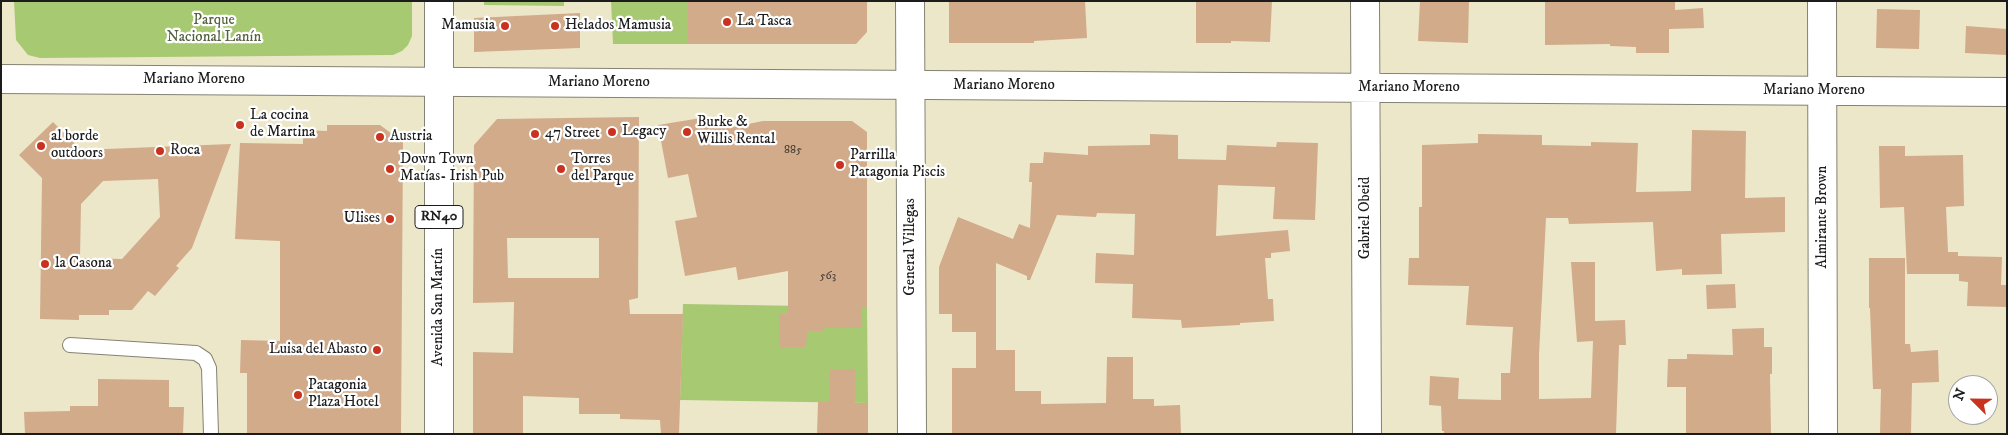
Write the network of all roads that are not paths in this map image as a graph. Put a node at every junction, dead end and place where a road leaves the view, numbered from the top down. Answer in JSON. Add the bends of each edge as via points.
{"nodes":[{"id":1,"x":439,"y":1,"type":"edge"},
{"id":2,"x":910,"y":1,"type":"edge"},
{"id":3,"x":1365,"y":1,"type":"edge"},
{"id":4,"x":1822,"y":1,"type":"edge"},
{"id":5,"x":1,"y":79,"type":"edge"},
{"id":6,"x":439,"y":82,"type":"junction"},
{"id":7,"x":910,"y":85,"type":"junction"},
{"id":8,"x":1366,"y":88,"type":"junction"},
{"id":9,"x":1823,"y":91,"type":"junction"},
{"id":10,"x":2007,"y":92,"type":"edge"},
{"id":11,"x":70,"y":345,"type":"dead end"},
{"id":12,"x":211,"y":434,"type":"edge"},
{"id":13,"x":438,"y":434,"type":"edge"},
{"id":14,"x":912,"y":434,"type":"edge"},
{"id":15,"x":1367,"y":434,"type":"edge"},
{"id":16,"x":1823,"y":434,"type":"edge"}],
"edges":[{"from":1,"to":6,"type":"street","name":"Avenida San Martín","number":"RN40"},
{"from":2,"to":7,"type":"street","name":"General Villegas"},
{"from":3,"to":8,"type":"street","name":"Gabriel Obeid"},
{"from":4,"to":9,"type":"street","name":"Almirante Brown"},
{"from":5,"to":6,"type":"street","name":"Mariano Moreno"},
{"from":6,"to":7,"type":"street","name":"Mariano Moreno"},
{"from":6,"to":13,"type":"street","name":"Avenida San Martín","number":"RN40"},
{"from":7,"to":8,"type":"street","name":"Mariano Moreno"},
{"from":7,"to":14,"type":"street","name":"General Villegas"},
{"from":8,"to":9,"type":"street","name":"Mariano Moreno"},
{"from":8,"to":15,"type":"street","name":"Gabriel Obeid"},
{"from":9,"to":10,"type":"street","name":"Mariano Moreno"},
{"from":9,"to":16,"type":"street","name":"Almirante Brown"},
{"from":11,"to":12,"type":"lane","via":[[196,353],[205,359],[208,368]]}]}
